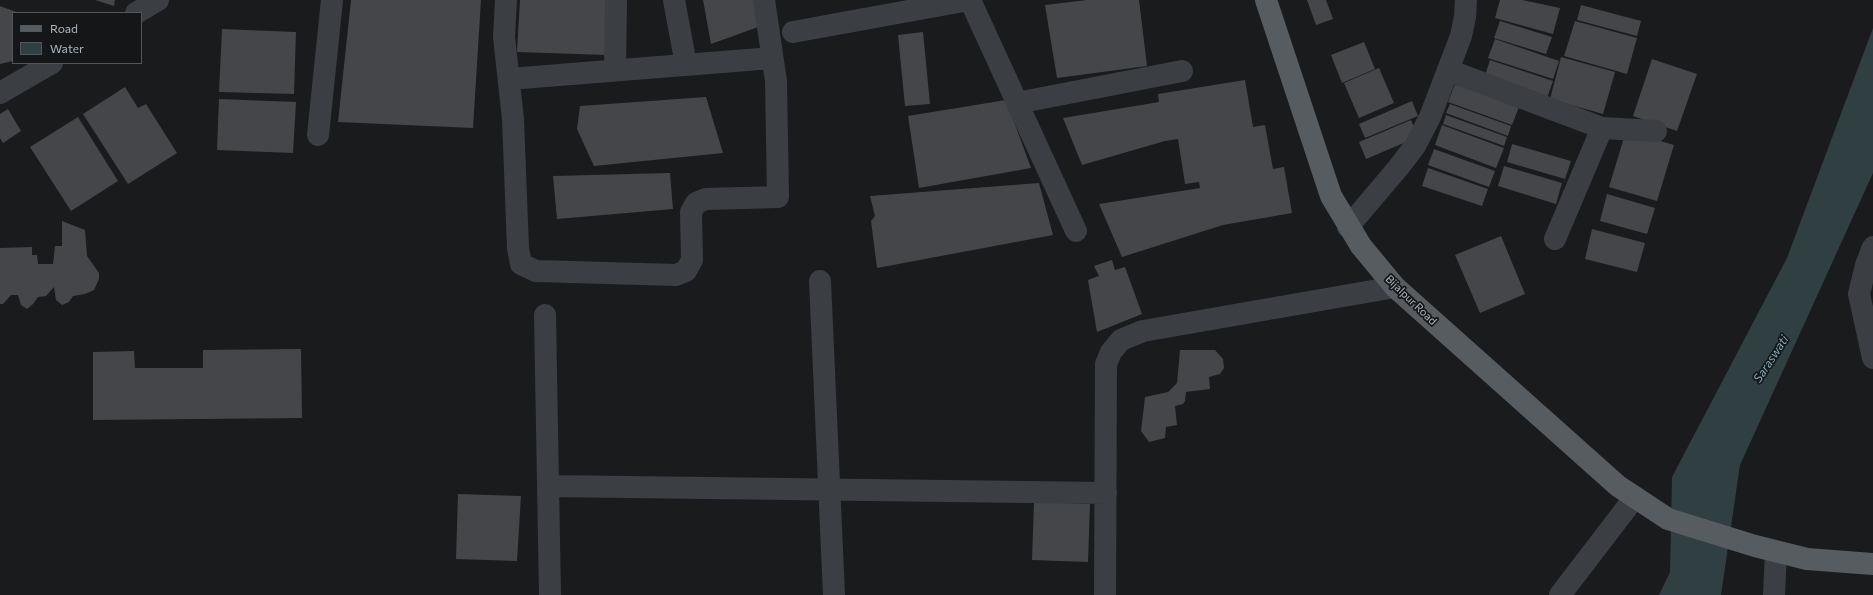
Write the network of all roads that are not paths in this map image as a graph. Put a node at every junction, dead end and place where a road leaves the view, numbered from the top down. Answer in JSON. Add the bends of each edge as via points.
{"nodes":[{"id":1,"x":158,"y":0,"type":"edge"},
{"id":2,"x":332,"y":0,"type":"edge"},
{"id":3,"x":506,"y":0,"type":"edge"},
{"id":4,"x":616,"y":0,"type":"edge"},
{"id":5,"x":674,"y":0,"type":"edge"},
{"id":6,"x":764,"y":0,"type":"edge"},
{"id":7,"x":969,"y":0,"type":"edge"},
{"id":8,"x":1266,"y":0,"type":"edge"},
{"id":9,"x":1466,"y":0,"type":"edge"},
{"id":10,"x":138,"y":12,"type":"edge"},
{"id":11,"x":793,"y":32,"type":"dead end"},
{"id":12,"x":772,"y":58,"type":"junction"},
{"id":13,"x":50,"y":64,"type":"edge"},
{"id":14,"x":686,"y":65,"type":"junction"},
{"id":15,"x":615,"y":70,"type":"junction"},
{"id":16,"x":1448,"y":70,"type":"junction"},
{"id":17,"x":1182,"y":71,"type":"dead end"},
{"id":18,"x":509,"y":79,"type":"junction"},
{"id":19,"x":0,"y":93,"type":"edge"},
{"id":20,"x":1017,"y":102,"type":"junction"},
{"id":21,"x":1602,"y":128,"type":"junction"},
{"id":22,"x":1656,"y":131,"type":"dead end"},
{"id":23,"x":318,"y":134,"type":"dead end"},
{"id":24,"x":1348,"y":227,"type":"junction"},
{"id":25,"x":1076,"y":231,"type":"dead end"},
{"id":26,"x":1555,"y":239,"type":"dead end"},
{"id":27,"x":1873,"y":248,"type":"edge"},
{"id":28,"x":820,"y":281,"type":"dead end"},
{"id":29,"x":1395,"y":287,"type":"junction"},
{"id":30,"x":545,"y":315,"type":"dead end"},
{"id":31,"x":1873,"y":358,"type":"edge"},
{"id":32,"x":548,"y":486,"type":"junction"},
{"id":33,"x":829,"y":490,"type":"junction"},
{"id":34,"x":1106,"y":493,"type":"junction"},
{"id":35,"x":1635,"y":497,"type":"junction"},
{"id":36,"x":1776,"y":552,"type":"junction"},
{"id":37,"x":1873,"y":564,"type":"edge"},
{"id":38,"x":550,"y":595,"type":"edge"},
{"id":39,"x":834,"y":595,"type":"edge"},
{"id":40,"x":1105,"y":595,"type":"edge"},
{"id":41,"x":1560,"y":595,"type":"edge"},
{"id":42,"x":1774,"y":595,"type":"edge"}],
"edges":[{"from":1,"to":10,"type":"street"},
{"from":2,"to":23,"type":"street"},
{"from":3,"to":18,"type":"street","via":[[504,37]]},
{"from":4,"to":15,"type":"street"},
{"from":5,"to":14,"type":"street"},
{"from":6,"to":12,"type":"street"},
{"from":7,"to":11,"type":"street"},
{"from":7,"to":20,"type":"street"},
{"from":8,"to":24,"type":"main road","name":"Bijalpur Road","via":[[1330,196]]},
{"from":9,"to":16,"type":"street","via":[[1461,36]]},
{"from":12,"to":14,"type":"street"},
{"from":12,"to":18,"type":"street","via":[[776,81],[778,197],[706,200],[696,203],[691,212],[692,260],[686,271],[676,275],[536,271],[521,264]]},
{"from":13,"to":19,"type":"street"},
{"from":14,"to":15,"type":"street"},
{"from":15,"to":18,"type":"street"},
{"from":16,"to":21,"type":"street"},
{"from":16,"to":24,"type":"street","via":[[1430,117],[1415,146]]},
{"from":17,"to":20,"type":"street"},
{"from":20,"to":25,"type":"street"},
{"from":21,"to":22,"type":"street"},
{"from":21,"to":26,"type":"street"},
{"from":24,"to":29,"type":"main road","name":"Bijalpur Road"},
{"from":27,"to":31,"type":"street","via":[[1859,294]]},
{"from":28,"to":33,"type":"street"},
{"from":29,"to":34,"type":"street","via":[[1143,331],[1120,340],[1106,364]]},
{"from":29,"to":35,"type":"main road","name":"Bijalpur Road","via":[[1618,486]]},
{"from":30,"to":32,"type":"street"},
{"from":32,"to":33,"type":"street"},
{"from":32,"to":38,"type":"street"},
{"from":33,"to":34,"type":"street"},
{"from":33,"to":39,"type":"street"},
{"from":34,"to":40,"type":"street"},
{"from":35,"to":36,"type":"main road","name":"Bijalpur Road","via":[[1668,519]]},
{"from":35,"to":41,"type":"street"},
{"from":36,"to":37,"type":"main road","name":"Bijalpur Road","via":[[1807,559]]},
{"from":36,"to":42,"type":"street"}]}
